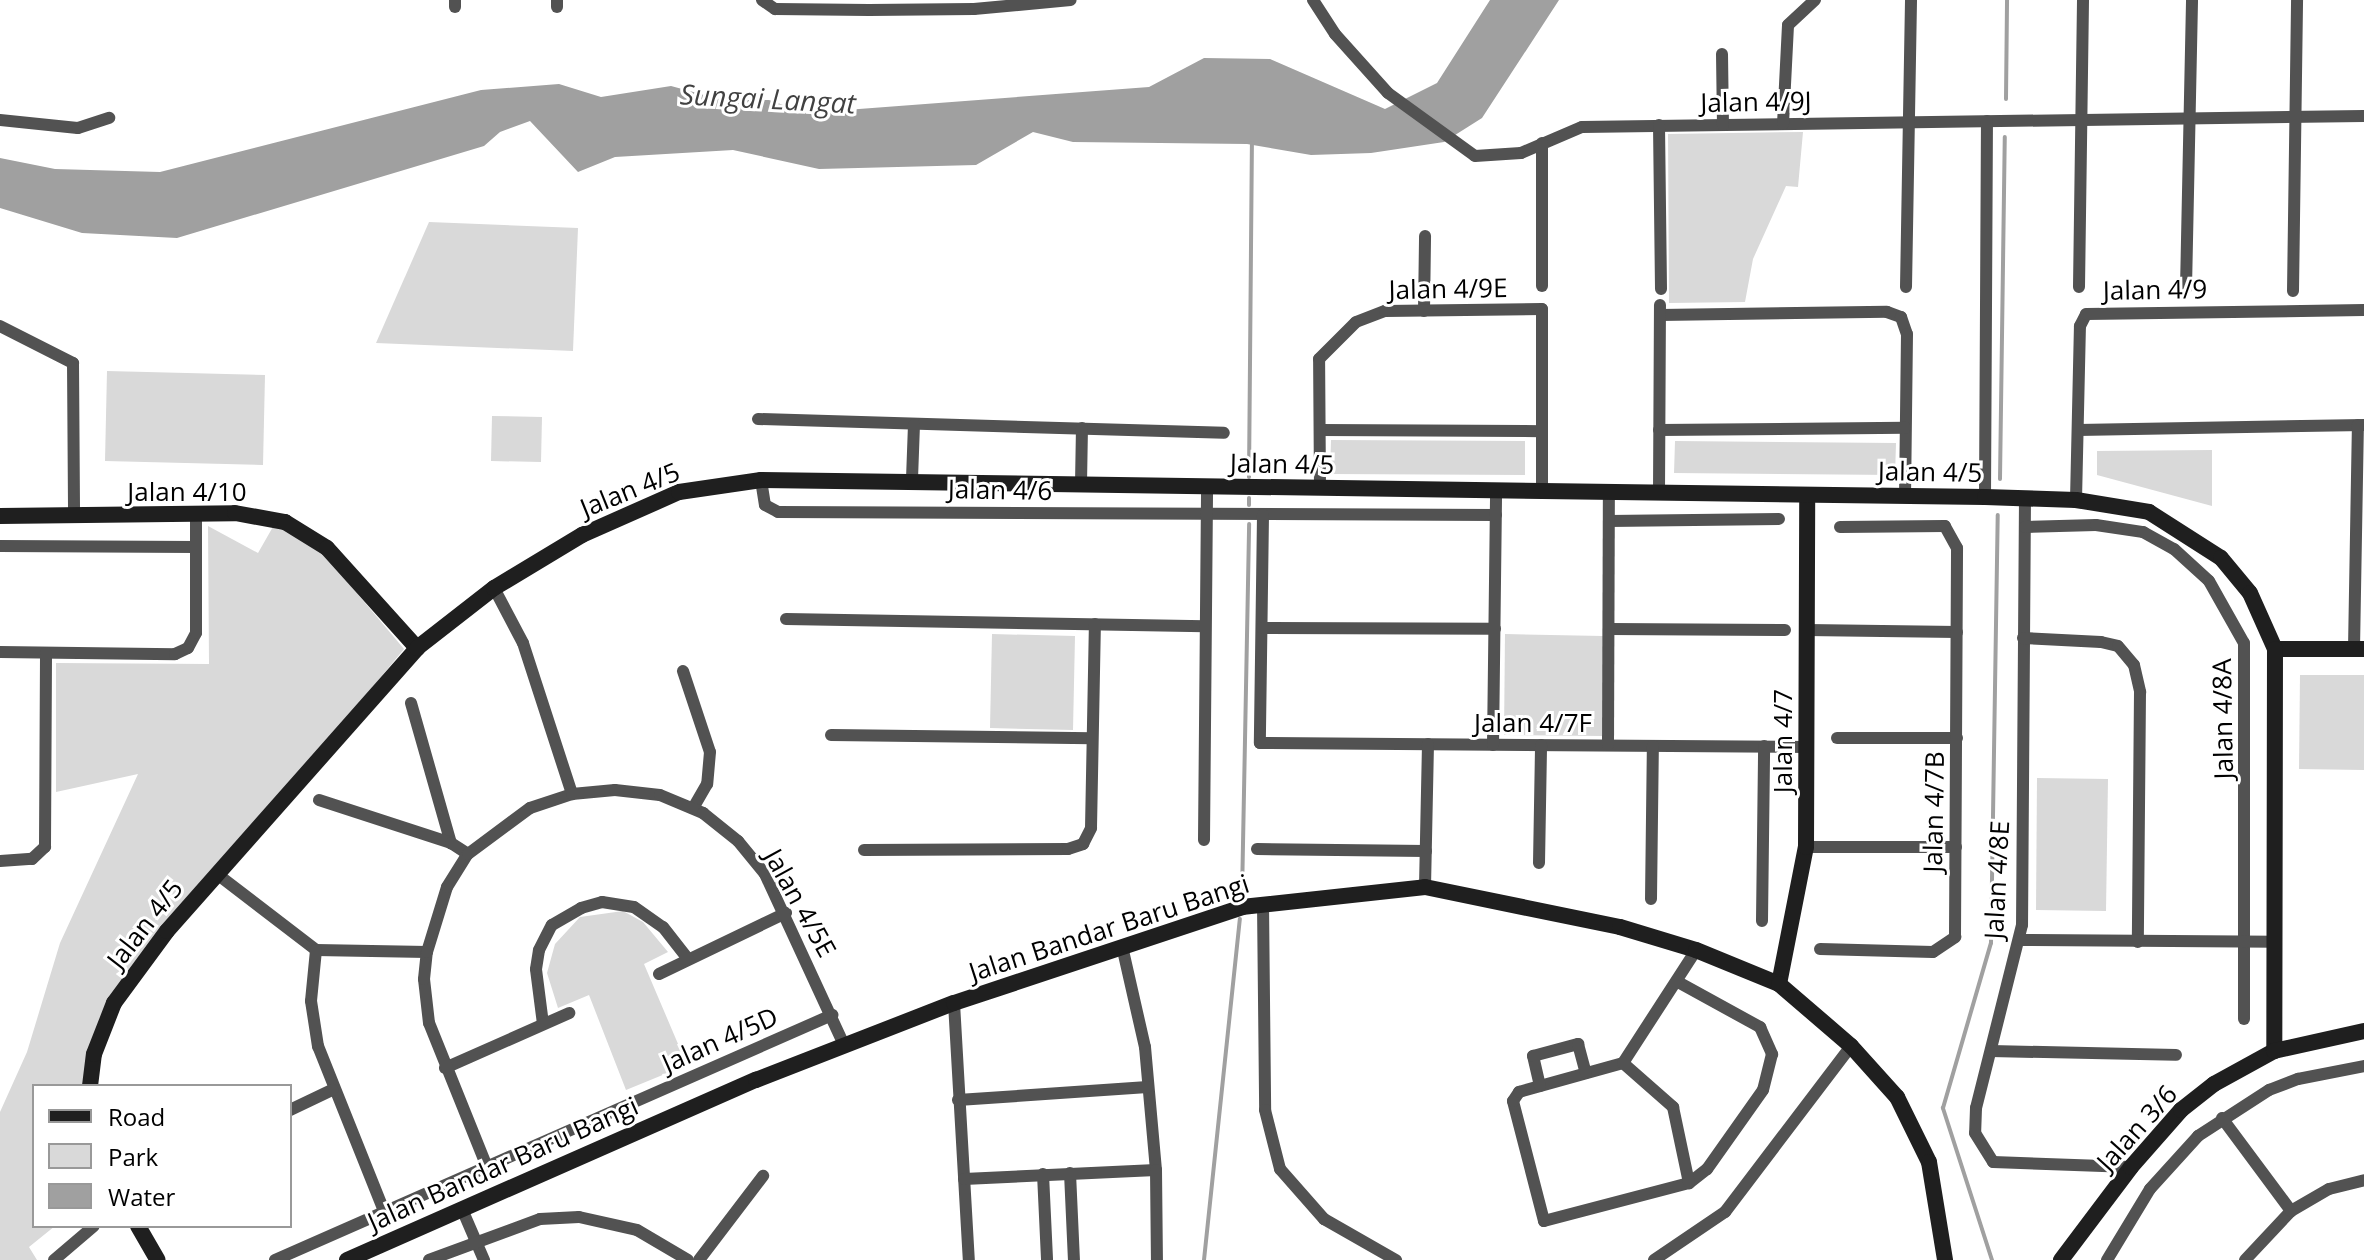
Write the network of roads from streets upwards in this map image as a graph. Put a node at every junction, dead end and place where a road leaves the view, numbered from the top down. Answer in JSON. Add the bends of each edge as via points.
{"nodes":[{"id":1,"x":1071,"y":0,"type":"edge"},
{"id":2,"x":1313,"y":0,"type":"edge"},
{"id":3,"x":1815,"y":0,"type":"edge"},
{"id":4,"x":1911,"y":0,"type":"edge"},
{"id":5,"x":2083,"y":0,"type":"edge"},
{"id":6,"x":2192,"y":0,"type":"edge"},
{"id":7,"x":2297,"y":0,"type":"edge"},
{"id":8,"x":762,"y":2,"type":"edge"},
{"id":9,"x":869,"y":5,"type":"edge"},
{"id":10,"x":974,"y":5,"type":"edge"},
{"id":11,"x":1722,"y":54,"type":"dead end"},
{"id":12,"x":2364,"y":116,"type":"edge"},
{"id":13,"x":2295,"y":117,"type":"junction"},
{"id":14,"x":109,"y":118,"type":"dead end"},
{"id":15,"x":2189,"y":118,"type":"junction"},
{"id":16,"x":0,"y":120,"type":"edge"},
{"id":17,"x":2081,"y":120,"type":"junction"},
{"id":18,"x":1981,"y":121,"type":"junction"},
{"id":19,"x":1908,"y":122,"type":"junction"},
{"id":20,"x":1783,"y":124,"type":"junction"},
{"id":21,"x":1659,"y":125,"type":"junction"},
{"id":22,"x":1723,"y":125,"type":"junction"},
{"id":23,"x":1542,"y":143,"type":"junction"},
{"id":24,"x":1425,"y":236,"type":"dead end"},
{"id":25,"x":1542,"y":286,"type":"dead end"},
{"id":26,"x":1906,"y":287,"type":"dead end"},
{"id":27,"x":2079,"y":287,"type":"dead end"},
{"id":28,"x":2186,"y":288,"type":"dead end"},
{"id":29,"x":1661,"y":289,"type":"dead end"},
{"id":30,"x":2293,"y":291,"type":"dead end"},
{"id":31,"x":2364,"y":310,"type":"edge"},
{"id":32,"x":1424,"y":311,"type":"junction"},
{"id":33,"x":0,"y":326,"type":"edge"},
{"id":34,"x":758,"y":419,"type":"dead end"},
{"id":35,"x":914,"y":425,"type":"junction"},
{"id":36,"x":2361,"y":425,"type":"edge"},
{"id":37,"x":1082,"y":428,"type":"junction"},
{"id":38,"x":1905,"y":428,"type":"junction"},
{"id":39,"x":1320,"y":430,"type":"junction"},
{"id":40,"x":1659,"y":430,"type":"junction"},
{"id":41,"x":2078,"y":430,"type":"junction"},
{"id":42,"x":1542,"y":431,"type":"junction"},
{"id":43,"x":1224,"y":433,"type":"dead end"},
{"id":44,"x":912,"y":479,"type":"junction"},
{"id":45,"x":761,"y":480,"type":"junction"},
{"id":46,"x":1081,"y":484,"type":"junction"},
{"id":47,"x":1207,"y":487,"type":"junction"},
{"id":48,"x":1320,"y":489,"type":"junction"},
{"id":49,"x":1496,"y":491,"type":"junction"},
{"id":50,"x":1542,"y":492,"type":"junction"},
{"id":51,"x":1609,"y":492,"type":"junction"},
{"id":52,"x":1659,"y":492,"type":"junction"},
{"id":53,"x":1807,"y":495,"type":"junction"},
{"id":54,"x":1905,"y":496,"type":"junction"},
{"id":55,"x":1985,"y":497,"type":"junction"},
{"id":56,"x":2025,"y":498,"type":"junction"},
{"id":57,"x":2076,"y":500,"type":"junction"},
{"id":58,"x":1206,"y":514,"type":"junction"},
{"id":59,"x":196,"y":515,"type":"junction"},
{"id":60,"x":1263,"y":515,"type":"junction"},
{"id":61,"x":1496,"y":515,"type":"junction"},
{"id":62,"x":0,"y":516,"type":"edge"},
{"id":63,"x":74,"y":516,"type":"junction"},
{"id":64,"x":1779,"y":519,"type":"dead end"},
{"id":65,"x":1609,"y":521,"type":"junction"},
{"id":66,"x":1840,"y":527,"type":"dead end"},
{"id":67,"x":2025,"y":527,"type":"junction"},
{"id":68,"x":0,"y":546,"type":"edge"},
{"id":69,"x":196,"y":547,"type":"junction"},
{"id":70,"x":494,"y":588,"type":"junction"},
{"id":71,"x":786,"y":619,"type":"dead end"},
{"id":72,"x":1095,"y":624,"type":"junction"},
{"id":73,"x":1205,"y":626,"type":"junction"},
{"id":74,"x":1262,"y":628,"type":"junction"},
{"id":75,"x":1495,"y":629,"type":"junction"},
{"id":76,"x":1609,"y":629,"type":"junction"},
{"id":77,"x":1785,"y":630,"type":"dead end"},
{"id":78,"x":1807,"y":630,"type":"junction"},
{"id":79,"x":1957,"y":632,"type":"junction"},
{"id":80,"x":2023,"y":638,"type":"junction"},
{"id":81,"x":417,"y":648,"type":"junction"},
{"id":82,"x":2275,"y":649,"type":"junction"},
{"id":83,"x":2359,"y":649,"type":"edge"},
{"id":84,"x":0,"y":652,"type":"edge"},
{"id":85,"x":46,"y":653,"type":"junction"},
{"id":86,"x":683,"y":671,"type":"dead end"},
{"id":87,"x":411,"y":703,"type":"dead end"},
{"id":88,"x":831,"y":735,"type":"dead end"},
{"id":89,"x":1092,"y":738,"type":"junction"},
{"id":90,"x":1837,"y":738,"type":"dead end"},
{"id":91,"x":1957,"y":738,"type":"junction"},
{"id":92,"x":1428,"y":744,"type":"junction"},
{"id":93,"x":1493,"y":745,"type":"junction"},
{"id":94,"x":1541,"y":745,"type":"junction"},
{"id":95,"x":1608,"y":745,"type":"junction"},
{"id":96,"x":1653,"y":746,"type":"junction"},
{"id":97,"x":1764,"y":746,"type":"junction"},
{"id":98,"x":1807,"y":747,"type":"junction"},
{"id":99,"x":572,"y":794,"type":"junction"},
{"id":100,"x":319,"y":800,"type":"dead end"},
{"id":101,"x":693,"y":808,"type":"junction"},
{"id":102,"x":1204,"y":840,"type":"dead end"},
{"id":103,"x":451,"y":843,"type":"junction"},
{"id":104,"x":1806,"y":847,"type":"junction"},
{"id":105,"x":1956,"y":847,"type":"junction"},
{"id":106,"x":1257,"y":849,"type":"dead end"},
{"id":107,"x":864,"y":850,"type":"dead end"},
{"id":108,"x":1426,"y":851,"type":"junction"},
{"id":109,"x":468,"y":854,"type":"junction"},
{"id":110,"x":0,"y":861,"type":"edge"},
{"id":111,"x":1539,"y":863,"type":"dead end"},
{"id":112,"x":217,"y":874,"type":"junction"},
{"id":113,"x":1425,"y":887,"type":"junction"},
{"id":114,"x":1651,"y":899,"type":"dead end"},
{"id":115,"x":1263,"y":904,"type":"junction"},
{"id":116,"x":786,"y":913,"type":"junction"},
{"id":117,"x":1762,"y":921,"type":"dead end"},
{"id":118,"x":2019,"y":940,"type":"junction"},
{"id":119,"x":2138,"y":942,"type":"junction"},
{"id":120,"x":2245,"y":942,"type":"junction"},
{"id":121,"x":2275,"y":942,"type":"junction"},
{"id":122,"x":1122,"y":946,"type":"junction"},
{"id":123,"x":1820,"y":949,"type":"dead end"},
{"id":124,"x":316,"y":950,"type":"junction"},
{"id":125,"x":1696,"y":950,"type":"junction"},
{"id":126,"x":427,"y":952,"type":"junction"},
{"id":127,"x":688,"y":959,"type":"junction"},
{"id":128,"x":659,"y":974,"type":"dead end"},
{"id":129,"x":1678,"y":982,"type":"junction"},
{"id":130,"x":1779,"y":984,"type":"junction"},
{"id":131,"x":954,"y":1003,"type":"junction"},
{"id":132,"x":569,"y":1013,"type":"dead end"},
{"id":133,"x":832,"y":1015,"type":"junction"},
{"id":134,"x":2244,"y":1019,"type":"dead end"},
{"id":135,"x":543,"y":1024,"type":"junction"},
{"id":136,"x":2364,"y":1031,"type":"edge"},
{"id":137,"x":843,"y":1043,"type":"junction"},
{"id":138,"x":1851,"y":1046,"type":"junction"},
{"id":139,"x":1991,"y":1051,"type":"junction"},
{"id":140,"x":2274,"y":1051,"type":"junction"},
{"id":141,"x":2176,"y":1055,"type":"dead end"},
{"id":142,"x":1623,"y":1063,"type":"junction"},
{"id":143,"x":2364,"y":1066,"type":"edge"},
{"id":144,"x":445,"y":1068,"type":"junction"},
{"id":145,"x":1586,"y":1073,"type":"junction"},
{"id":146,"x":90,"y":1084,"type":"edge"},
{"id":147,"x":1540,"y":1086,"type":"junction"},
{"id":148,"x":1148,"y":1087,"type":"junction"},
{"id":149,"x":332,"y":1090,"type":"junction"},
{"id":150,"x":958,"y":1100,"type":"junction"},
{"id":151,"x":292,"y":1109,"type":"edge"},
{"id":152,"x":2222,"y":1118,"type":"junction"},
{"id":153,"x":487,"y":1167,"type":"junction"},
{"id":154,"x":2131,"y":1167,"type":"junction"},
{"id":155,"x":1156,"y":1170,"type":"junction"},
{"id":156,"x":1070,"y":1173,"type":"junction"},
{"id":157,"x":1043,"y":1174,"type":"junction"},
{"id":158,"x":763,"y":1176,"type":"dead end"},
{"id":159,"x":964,"y":1179,"type":"junction"},
{"id":160,"x":2364,"y":1180,"type":"edge"},
{"id":161,"x":1689,"y":1183,"type":"junction"},
{"id":162,"x":462,"y":1209,"type":"junction"},
{"id":163,"x":384,"y":1211,"type":"junction"},
{"id":164,"x":2291,"y":1211,"type":"junction"},
{"id":165,"x":92,"y":1228,"type":"edge"},
{"id":166,"x":139,"y":1228,"type":"edge"},
{"id":167,"x":476,"y":1241,"type":"junction"},
{"id":168,"x":54,"y":1260,"type":"edge"},
{"id":169,"x":158,"y":1260,"type":"edge"},
{"id":170,"x":275,"y":1260,"type":"edge"},
{"id":171,"x":347,"y":1260,"type":"edge"},
{"id":172,"x":429,"y":1260,"type":"edge"},
{"id":173,"x":484,"y":1260,"type":"edge"},
{"id":174,"x":688,"y":1260,"type":"edge"},
{"id":175,"x":699,"y":1260,"type":"edge"},
{"id":176,"x":969,"y":1260,"type":"edge"},
{"id":177,"x":1047,"y":1260,"type":"edge"},
{"id":178,"x":1074,"y":1260,"type":"edge"},
{"id":179,"x":1157,"y":1260,"type":"edge"},
{"id":180,"x":1396,"y":1260,"type":"edge"},
{"id":181,"x":1654,"y":1260,"type":"edge"},
{"id":182,"x":1945,"y":1260,"type":"edge"},
{"id":183,"x":2061,"y":1260,"type":"edge"},
{"id":184,"x":2107,"y":1260,"type":"edge"},
{"id":185,"x":2245,"y":1260,"type":"edge"}],
"edges":[{"from":1,"to":10,"type":"street"},
{"from":2,"to":23,"type":"street","name":"Jalan 4/9J","via":[[1364,69],[1462,149],[1493,157]]},
{"from":3,"to":20,"type":"street","via":[[1788,25]]},
{"from":4,"to":19,"type":"street"},
{"from":5,"to":17,"type":"street"},
{"from":6,"to":15,"type":"street"},
{"from":7,"to":13,"type":"street"},
{"from":8,"to":9,"type":"street","via":[[775,9]]},
{"from":9,"to":10,"type":"street"},
{"from":11,"to":22,"type":"street"},
{"from":12,"to":13,"type":"street","name":"Jalan 4/9J"},
{"from":13,"to":15,"type":"street","name":"Jalan 4/9J"},
{"from":13,"to":30,"type":"street"},
{"from":14,"to":16,"type":"street","via":[[78,128]]},
{"from":15,"to":17,"type":"street","name":"Jalan 4/9J"},
{"from":15,"to":28,"type":"street"},
{"from":17,"to":18,"type":"street","name":"Jalan 4/9J"},
{"from":17,"to":27,"type":"street"},
{"from":18,"to":19,"type":"street","name":"Jalan 4/9J"},
{"from":18,"to":55,"type":"street"},
{"from":19,"to":20,"type":"street","name":"Jalan 4/9J"},
{"from":19,"to":26,"type":"street"},
{"from":20,"to":22,"type":"street","name":"Jalan 4/9J"},
{"from":21,"to":22,"type":"street","name":"Jalan 4/9J"},
{"from":21,"to":23,"type":"street","name":"Jalan 4/9J","via":[[1573,128]]},
{"from":21,"to":29,"type":"street"},
{"from":23,"to":25,"type":"street"},
{"from":24,"to":32,"type":"street"},
{"from":31,"to":41,"type":"street","name":"Jalan 4/9","via":[[2086,314],[2080,326]]},
{"from":32,"to":39,"type":"street","name":"Jalan 4/9E","via":[[1370,315],[1319,359]]},
{"from":32,"to":42,"type":"street","name":"Jalan 4/9E","via":[[1542,309]]},
{"from":33,"to":63,"type":"street","via":[[74,365]]},
{"from":34,"to":35,"type":"street"},
{"from":35,"to":37,"type":"street"},
{"from":35,"to":44,"type":"street"},
{"from":36,"to":41,"type":"street"},
{"from":36,"to":83,"type":"street"},
{"from":37,"to":43,"type":"street"},
{"from":37,"to":46,"type":"street"},
{"from":38,"to":40,"type":"street"},
{"from":38,"to":40,"type":"street","via":[[1907,334],[1901,317],[1887,312],[1660,310]]},
{"from":38,"to":54,"type":"street"},
{"from":39,"to":42,"type":"street"},
{"from":39,"to":48,"type":"street","name":"Jalan 4/9E"},
{"from":40,"to":52,"type":"street"},
{"from":41,"to":57,"type":"street","name":"Jalan 4/9"},
{"from":42,"to":50,"type":"street","name":"Jalan 4/9E"},
{"from":44,"to":45,"type":"street","name":"Jalan 4/5"},
{"from":44,"to":46,"type":"street","name":"Jalan 4/5"},
{"from":45,"to":58,"type":"street","name":"Jalan 4/6","via":[[765,505],[778,512]]},
{"from":45,"to":70,"type":"street","name":"Jalan 4/5","via":[[723,482],[657,501],[570,541]]},
{"from":46,"to":47,"type":"street","name":"Jalan 4/5"},
{"from":47,"to":48,"type":"street","name":"Jalan 4/5"},
{"from":47,"to":58,"type":"street"},
{"from":48,"to":49,"type":"street","name":"Jalan 4/5"},
{"from":49,"to":50,"type":"street","name":"Jalan 4/5"},
{"from":49,"to":61,"type":"street"},
{"from":50,"to":51,"type":"street","name":"Jalan 4/5"},
{"from":51,"to":52,"type":"street","name":"Jalan 4/5"},
{"from":51,"to":65,"type":"street"},
{"from":52,"to":53,"type":"street","name":"Jalan 4/5"},
{"from":53,"to":54,"type":"street","name":"Jalan 4/5"},
{"from":53,"to":78,"type":"street","name":"Jalan 4/7"},
{"from":54,"to":55,"type":"street","name":"Jalan 4/5"},
{"from":55,"to":56,"type":"street","name":"Jalan 4/5"},
{"from":56,"to":57,"type":"street","name":"Jalan 4/5"},
{"from":56,"to":67,"type":"street","name":"Jalan 4/8E"},
{"from":57,"to":82,"type":"street","name":"Jalan 4/5","via":[[2149,512],[2203,543],[2250,593]]},
{"from":58,"to":60,"type":"street","name":"Jalan 4/6"},
{"from":58,"to":73,"type":"street"},
{"from":59,"to":63,"type":"street","name":"Jalan 4/10"},
{"from":59,"to":69,"type":"street"},
{"from":59,"to":81,"type":"street","name":"Jalan 4/10","via":[[262,516],[304,531],[327,548]]},
{"from":60,"to":61,"type":"street","name":"Jalan 4/6"},
{"from":60,"to":74,"type":"street"},
{"from":61,"to":75,"type":"street"},
{"from":62,"to":63,"type":"street","name":"Jalan 4/10"},
{"from":64,"to":65,"type":"street"},
{"from":65,"to":76,"type":"street"},
{"from":66,"to":79,"type":"street","name":"Jalan 4/7B","via":[[1945,526],[1957,548]]},
{"from":67,"to":80,"type":"street","name":"Jalan 4/8E"},
{"from":67,"to":120,"type":"street","name":"Jalan 4/8A","via":[[2096,525],[2143,532],[2191,562],[2227,609],[2244,643],[2247,665]]},
{"from":68,"to":69,"type":"street"},
{"from":69,"to":85,"type":"street","via":[[196,633],[188,648],[175,654]]},
{"from":70,"to":81,"type":"street","name":"Jalan 4/5"},
{"from":70,"to":99,"type":"street","via":[[523,643]]},
{"from":71,"to":72,"type":"street"},
{"from":72,"to":73,"type":"street"},
{"from":72,"to":89,"type":"street"},
{"from":73,"to":102,"type":"street"},
{"from":74,"to":75,"type":"street"},
{"from":74,"to":92,"type":"street","name":"Jalan 4/7F","via":[[1260,743]]},
{"from":75,"to":93,"type":"street"},
{"from":76,"to":77,"type":"street"},
{"from":76,"to":95,"type":"street"},
{"from":78,"to":79,"type":"street"},
{"from":78,"to":98,"type":"street","name":"Jalan 4/7"},
{"from":79,"to":91,"type":"street","name":"Jalan 4/7B"},
{"from":80,"to":118,"type":"street","name":"Jalan 4/8E"},
{"from":80,"to":119,"type":"street","via":[[2118,646],[2134,665],[2140,692]]},
{"from":81,"to":112,"type":"street","name":"Jalan 4/5"},
{"from":82,"to":83,"type":"street"},
{"from":82,"to":121,"type":"street","name":"Jalan 4/5"},
{"from":84,"to":85,"type":"street"},
{"from":85,"to":110,"type":"street","via":[[45,847],[32,859]]},
{"from":86,"to":101,"type":"street","via":[[710,752],[707,784]]},
{"from":87,"to":103,"type":"street"},
{"from":88,"to":89,"type":"street"},
{"from":89,"to":107,"type":"street","via":[[1091,828],[1083,844],[1068,849]]},
{"from":90,"to":91,"type":"street"},
{"from":91,"to":105,"type":"street","name":"Jalan 4/7B"},
{"from":92,"to":93,"type":"street","name":"Jalan 4/7F"},
{"from":92,"to":108,"type":"street"},
{"from":93,"to":94,"type":"street","name":"Jalan 4/7F"},
{"from":94,"to":95,"type":"street","name":"Jalan 4/7F"},
{"from":94,"to":111,"type":"street"},
{"from":95,"to":96,"type":"street","name":"Jalan 4/7F"},
{"from":96,"to":97,"type":"street","name":"Jalan 4/7F"},
{"from":96,"to":114,"type":"street"},
{"from":97,"to":98,"type":"street","name":"Jalan 4/7F"},
{"from":97,"to":117,"type":"street"},
{"from":98,"to":104,"type":"street","name":"Jalan 4/7"},
{"from":99,"to":101,"type":"street","name":"Jalan 4/5E","via":[[651,794]]},
{"from":99,"to":109,"type":"street","name":"Jalan 4/5E","via":[[530,808]]},
{"from":100,"to":103,"type":"street"},
{"from":101,"to":116,"type":"street","name":"Jalan 4/5E","via":[[738,841]]},
{"from":103,"to":109,"type":"street"},
{"from":104,"to":105,"type":"street"},
{"from":104,"to":130,"type":"street","name":"Jalan 4/7"},
{"from":105,"to":123,"type":"street","name":"Jalan 4/7B","via":[[1955,937],[1933,952]]},
{"from":106,"to":108,"type":"street"},
{"from":108,"to":113,"type":"street"},
{"from":109,"to":126,"type":"street","name":"Jalan 4/5E","via":[[447,887]]},
{"from":112,"to":124,"type":"street"},
{"from":112,"to":146,"type":"street","name":"Jalan 4/5","via":[[114,1003],[97,1042]]},
{"from":113,"to":115,"type":"street","name":"Jalan Bandar Baru Bangi"},
{"from":113,"to":125,"type":"street","name":"Jalan Bandar Baru Bangi","via":[[1536,907]]},
{"from":115,"to":122,"type":"street","name":"Jalan Bandar Baru Bangi"},
{"from":115,"to":180,"type":"street","via":[[1265,1110],[1280,1169],[1324,1219]]},
{"from":116,"to":127,"type":"street"},
{"from":116,"to":133,"type":"street","name":"Jalan 4/5E"},
{"from":118,"to":119,"type":"street"},
{"from":118,"to":139,"type":"street","name":"Jalan 4/8E"},
{"from":119,"to":120,"type":"street"},
{"from":120,"to":121,"type":"street"},
{"from":120,"to":134,"type":"street","name":"Jalan 4/8A"},
{"from":121,"to":140,"type":"street","name":"Jalan 4/5"},
{"from":122,"to":131,"type":"street","name":"Jalan Bandar Baru Bangi"},
{"from":122,"to":148,"type":"street"},
{"from":124,"to":126,"type":"street"},
{"from":124,"to":149,"type":"street","via":[[311,1001]]},
{"from":125,"to":129,"type":"street"},
{"from":125,"to":130,"type":"street","name":"Jalan Bandar Baru Bangi"},
{"from":126,"to":144,"type":"street","name":"Jalan 4/5E","via":[[424,999]]},
{"from":127,"to":128,"type":"street"},
{"from":127,"to":135,"type":"street","via":[[663,927],[634,907],[602,902],[581,908],[552,925],[539,950],[537,994]]},
{"from":129,"to":142,"type":"street"},
{"from":129,"to":161,"type":"street","via":[[1760,1027],[1772,1054],[1763,1090],[1707,1169]]},
{"from":130,"to":138,"type":"street","name":"Jalan Bandar Baru Bangi"},
{"from":131,"to":137,"type":"street","name":"Jalan Bandar Baru Bangi"},
{"from":131,"to":150,"type":"street"},
{"from":132,"to":135,"type":"street"},
{"from":133,"to":137,"type":"street","name":"Jalan 4/5E"},
{"from":133,"to":153,"type":"street","name":"Jalan 4/5D"},
{"from":135,"to":144,"type":"street"},
{"from":136,"to":140,"type":"street","name":"Jalan 3/6"},
{"from":137,"to":162,"type":"street","name":"Jalan Bandar Baru Bangi"},
{"from":138,"to":181,"type":"street","via":[[1725,1212]]},
{"from":138,"to":182,"type":"street","name":"Jalan Bandar Baru Bangi","via":[[1897,1097],[1915,1128],[1929,1162]]},
{"from":139,"to":141,"type":"street"},
{"from":139,"to":154,"type":"street","name":"Jalan 4/8E","via":[[1974,1120],[1986,1157],[2002,1163]]},
{"from":140,"to":154,"type":"street","name":"Jalan 3/6","via":[[2236,1070],[2181,1110]]},
{"from":142,"to":145,"type":"street"},
{"from":142,"to":161,"type":"street","via":[[1673,1107]]},
{"from":143,"to":152,"type":"street","via":[[2298,1079]]},
{"from":144,"to":153,"type":"street","name":"Jalan 4/5E"},
{"from":145,"to":147,"type":"street"},
{"from":145,"to":147,"type":"street","via":[[1578,1044],[1533,1056]]},
{"from":147,"to":161,"type":"street","via":[[1519,1092],[1513,1101],[1544,1221]]},
{"from":148,"to":150,"type":"street"},
{"from":148,"to":155,"type":"street"},
{"from":149,"to":151,"type":"street"},
{"from":149,"to":163,"type":"street"},
{"from":150,"to":159,"type":"street"},
{"from":152,"to":164,"type":"street"},
{"from":152,"to":184,"type":"street","via":[[2177,1156],[2150,1189]]},
{"from":153,"to":163,"type":"street","name":"Jalan 4/5D"},
{"from":154,"to":183,"type":"street","name":"Jalan 3/6"},
{"from":155,"to":156,"type":"street"},
{"from":155,"to":179,"type":"street"},
{"from":156,"to":157,"type":"street"},
{"from":156,"to":178,"type":"street"},
{"from":157,"to":159,"type":"street"},
{"from":157,"to":177,"type":"street"},
{"from":158,"to":175,"type":"street"},
{"from":159,"to":176,"type":"street"},
{"from":160,"to":164,"type":"street","via":[[2329,1189]]},
{"from":162,"to":167,"type":"street"},
{"from":162,"to":171,"type":"street","name":"Jalan Bandar Baru Bangi"},
{"from":163,"to":170,"type":"street","name":"Jalan 4/5D"},
{"from":164,"to":185,"type":"street"},
{"from":165,"to":168,"type":"street"},
{"from":166,"to":169,"type":"street"},
{"from":167,"to":172,"type":"street"},
{"from":167,"to":173,"type":"street"},
{"from":167,"to":174,"type":"street","via":[[540,1219],[579,1217],[637,1230]]}]}
